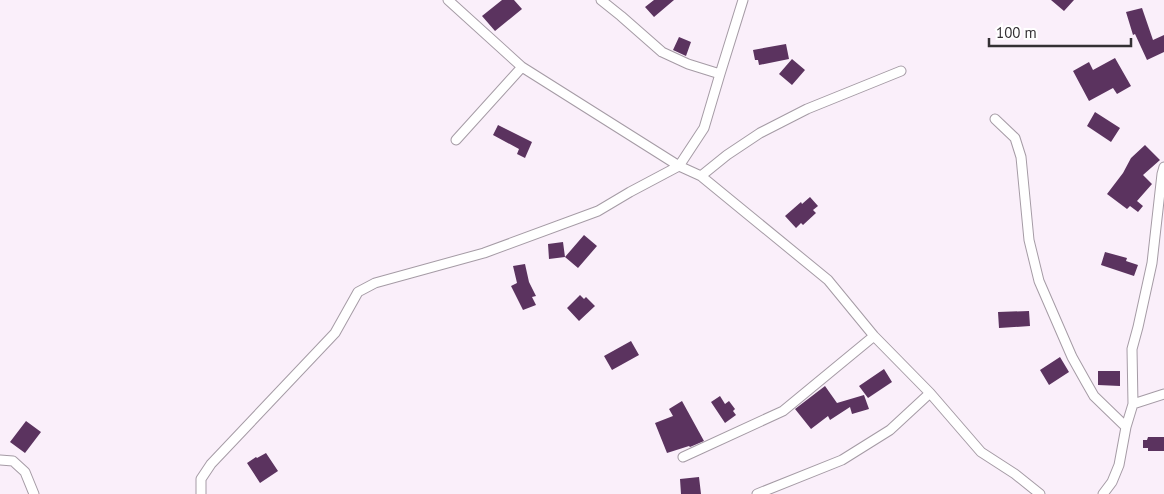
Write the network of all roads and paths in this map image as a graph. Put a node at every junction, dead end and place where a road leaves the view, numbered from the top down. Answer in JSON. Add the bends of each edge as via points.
{"nodes":[{"id":1,"x":448,"y":0,"type":"edge"},
{"id":2,"x":601,"y":0,"type":"edge"},
{"id":3,"x":743,"y":0,"type":"edge"},
{"id":4,"x":522,"y":67,"type":"junction"},
{"id":5,"x":901,"y":71,"type":"dead end"},
{"id":6,"x":720,"y":74,"type":"junction"},
{"id":7,"x":995,"y":119,"type":"dead end"},
{"id":8,"x":456,"y":140,"type":"dead end"},
{"id":9,"x":679,"y":166,"type":"junction"},
{"id":10,"x":1164,"y":167,"type":"edge"},
{"id":11,"x":701,"y":176,"type":"junction"},
{"id":12,"x":874,"y":336,"type":"junction"},
{"id":13,"x":930,"y":393,"type":"junction"},
{"id":14,"x":1164,"y":394,"type":"edge"},
{"id":15,"x":1133,"y":404,"type":"junction"},
{"id":16,"x":1126,"y":427,"type":"junction"},
{"id":17,"x":683,"y":457,"type":"dead end"},
{"id":18,"x":0,"y":460,"type":"edge"},
{"id":19,"x":34,"y":494,"type":"edge"},
{"id":20,"x":202,"y":494,"type":"edge"},
{"id":21,"x":757,"y":494,"type":"edge"},
{"id":22,"x":1040,"y":494,"type":"edge"},
{"id":23,"x":1103,"y":494,"type":"edge"}],
"edges":[{"from":1,"to":4,"type":"street"},
{"from":2,"to":6,"type":"street","via":[[662,52]]},
{"from":3,"to":6,"type":"street"},
{"from":4,"to":8,"type":"street"},
{"from":4,"to":9,"type":"street"},
{"from":5,"to":11,"type":"street","via":[[760,132]]},
{"from":6,"to":9,"type":"street","via":[[704,128]]},
{"from":7,"to":16,"type":"street","via":[[1015,138],[1021,157],[1029,240],[1039,282],[1072,357],[1094,396]]},
{"from":9,"to":11,"type":"street"},
{"from":9,"to":20,"type":"street","via":[[598,211],[484,253],[375,282],[358,292],[335,333],[211,464],[201,479]]},
{"from":10,"to":15,"type":"street","via":[[1152,263],[1132,349]]},
{"from":11,"to":12,"type":"street","via":[[828,280]]},
{"from":12,"to":13,"type":"street"},
{"from":12,"to":17,"type":"street","via":[[783,411]]},
{"from":13,"to":21,"type":"street","via":[[890,430],[842,460]]},
{"from":13,"to":22,"type":"street","via":[[981,452]]},
{"from":14,"to":15,"type":"street"},
{"from":15,"to":16,"type":"street"},
{"from":16,"to":23,"type":"street","via":[[1119,466]]},
{"from":18,"to":19,"type":"street","via":[[13,461],[25,472]]}]}
